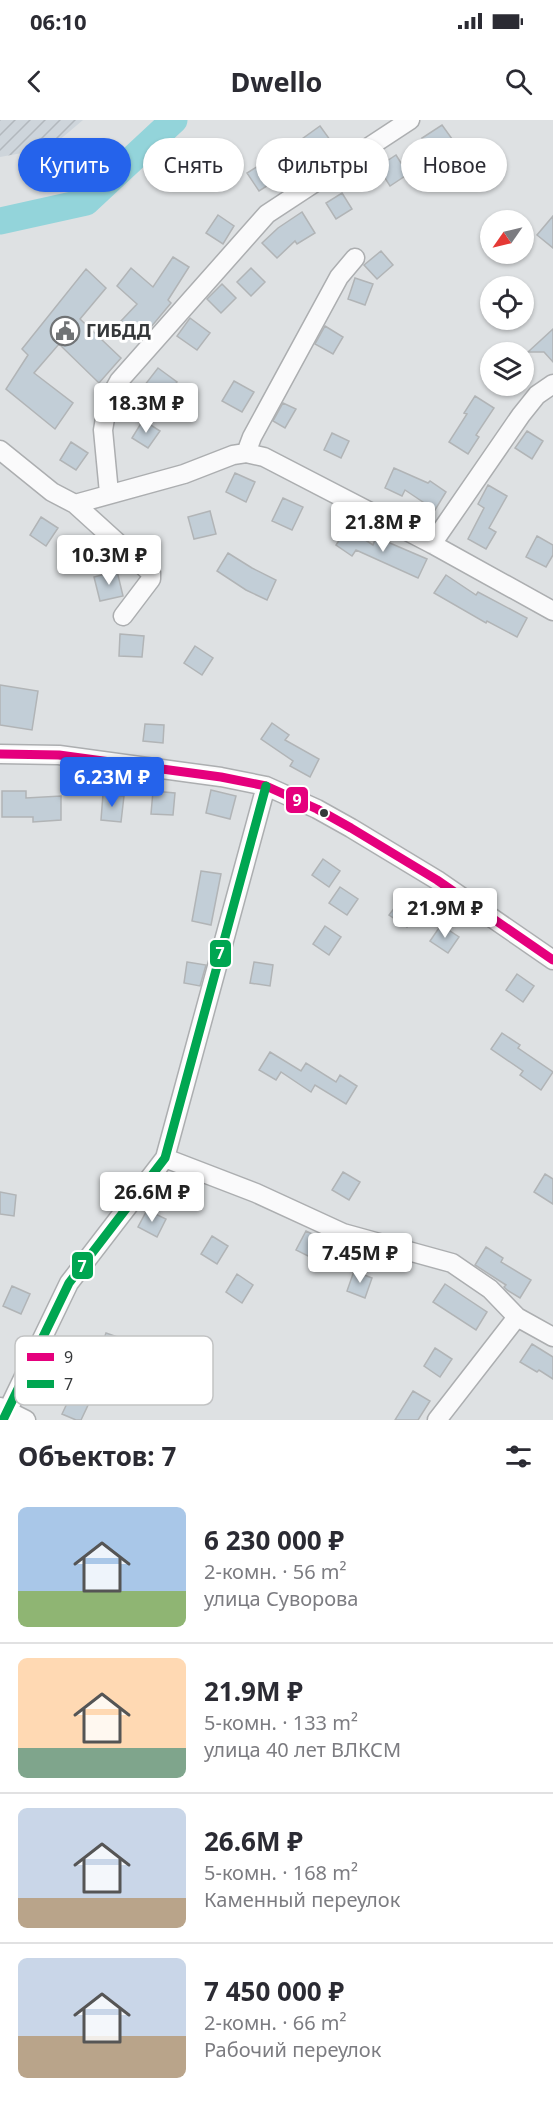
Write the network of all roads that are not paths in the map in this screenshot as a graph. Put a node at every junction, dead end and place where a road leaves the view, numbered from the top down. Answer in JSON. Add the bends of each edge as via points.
{"nodes":[{"id":1,"x":410,"y":120,"type":"edge"},
{"id":2,"x":355,"y":258,"type":"dead end"},
{"id":3,"x":553,"y":384,"type":"edge"},
{"id":4,"x":0,"y":450,"type":"edge"},
{"id":5,"x":246,"y":453,"type":"junction"},
{"id":6,"x":109,"y":494,"type":"junction"},
{"id":7,"x":75,"y":504,"type":"junction"},
{"id":8,"x":432,"y":544,"type":"junction"},
{"id":9,"x":553,"y":611,"type":"edge"},
{"id":10,"x":123,"y":616,"type":"dead end"},
{"id":11,"x":0,"y":754,"type":"edge"},
{"id":12,"x":266,"y":786,"type":"junction"},
{"id":13,"x":553,"y":960,"type":"edge"},
{"id":14,"x":165,"y":1158,"type":"junction"},
{"id":15,"x":517,"y":1317,"type":"junction"},
{"id":16,"x":42,"y":1336,"type":"edge"},
{"id":17,"x":553,"y":1337,"type":"edge"},
{"id":18,"x":15,"y":1389,"type":"edge"},
{"id":19,"x":3,"y":1413,"type":"edge"},
{"id":20,"x":26,"y":1420,"type":"edge"},
{"id":21,"x":437,"y":1420,"type":"edge"}],
"edges":[{"from":1,"to":6,"type":"street","via":[[267,214],[118,381],[108,401],[103,429]]},
{"from":2,"to":5,"type":"street","via":[[339,277]]},
{"from":3,"to":8,"type":"street","via":[[537,395],[521,415]]},
{"from":4,"to":7,"type":"street","via":[[52,492]]},
{"from":5,"to":6,"type":"street"},
{"from":5,"to":8,"type":"street","via":[[264,457]]},
{"from":6,"to":7,"type":"street"},
{"from":7,"to":10,"type":"street","via":[[151,573],[151,579]]},
{"from":8,"to":9,"type":"street"},
{"from":11,"to":12,"type":"street","via":[[60,755]]},
{"from":12,"to":13,"type":"street","via":[[317,809],[437,880]]},
{"from":12,"to":14,"type":"street"},
{"from":14,"to":15,"type":"street","via":[[256,1192],[343,1233],[452,1263],[490,1289]]},
{"from":14,"to":16,"type":"street","via":[[69,1283]]},
{"from":15,"to":17,"type":"street"},
{"from":15,"to":21,"type":"street"},
{"from":18,"to":19,"type":"street"},
{"from":19,"to":20,"type":"street"}]}
